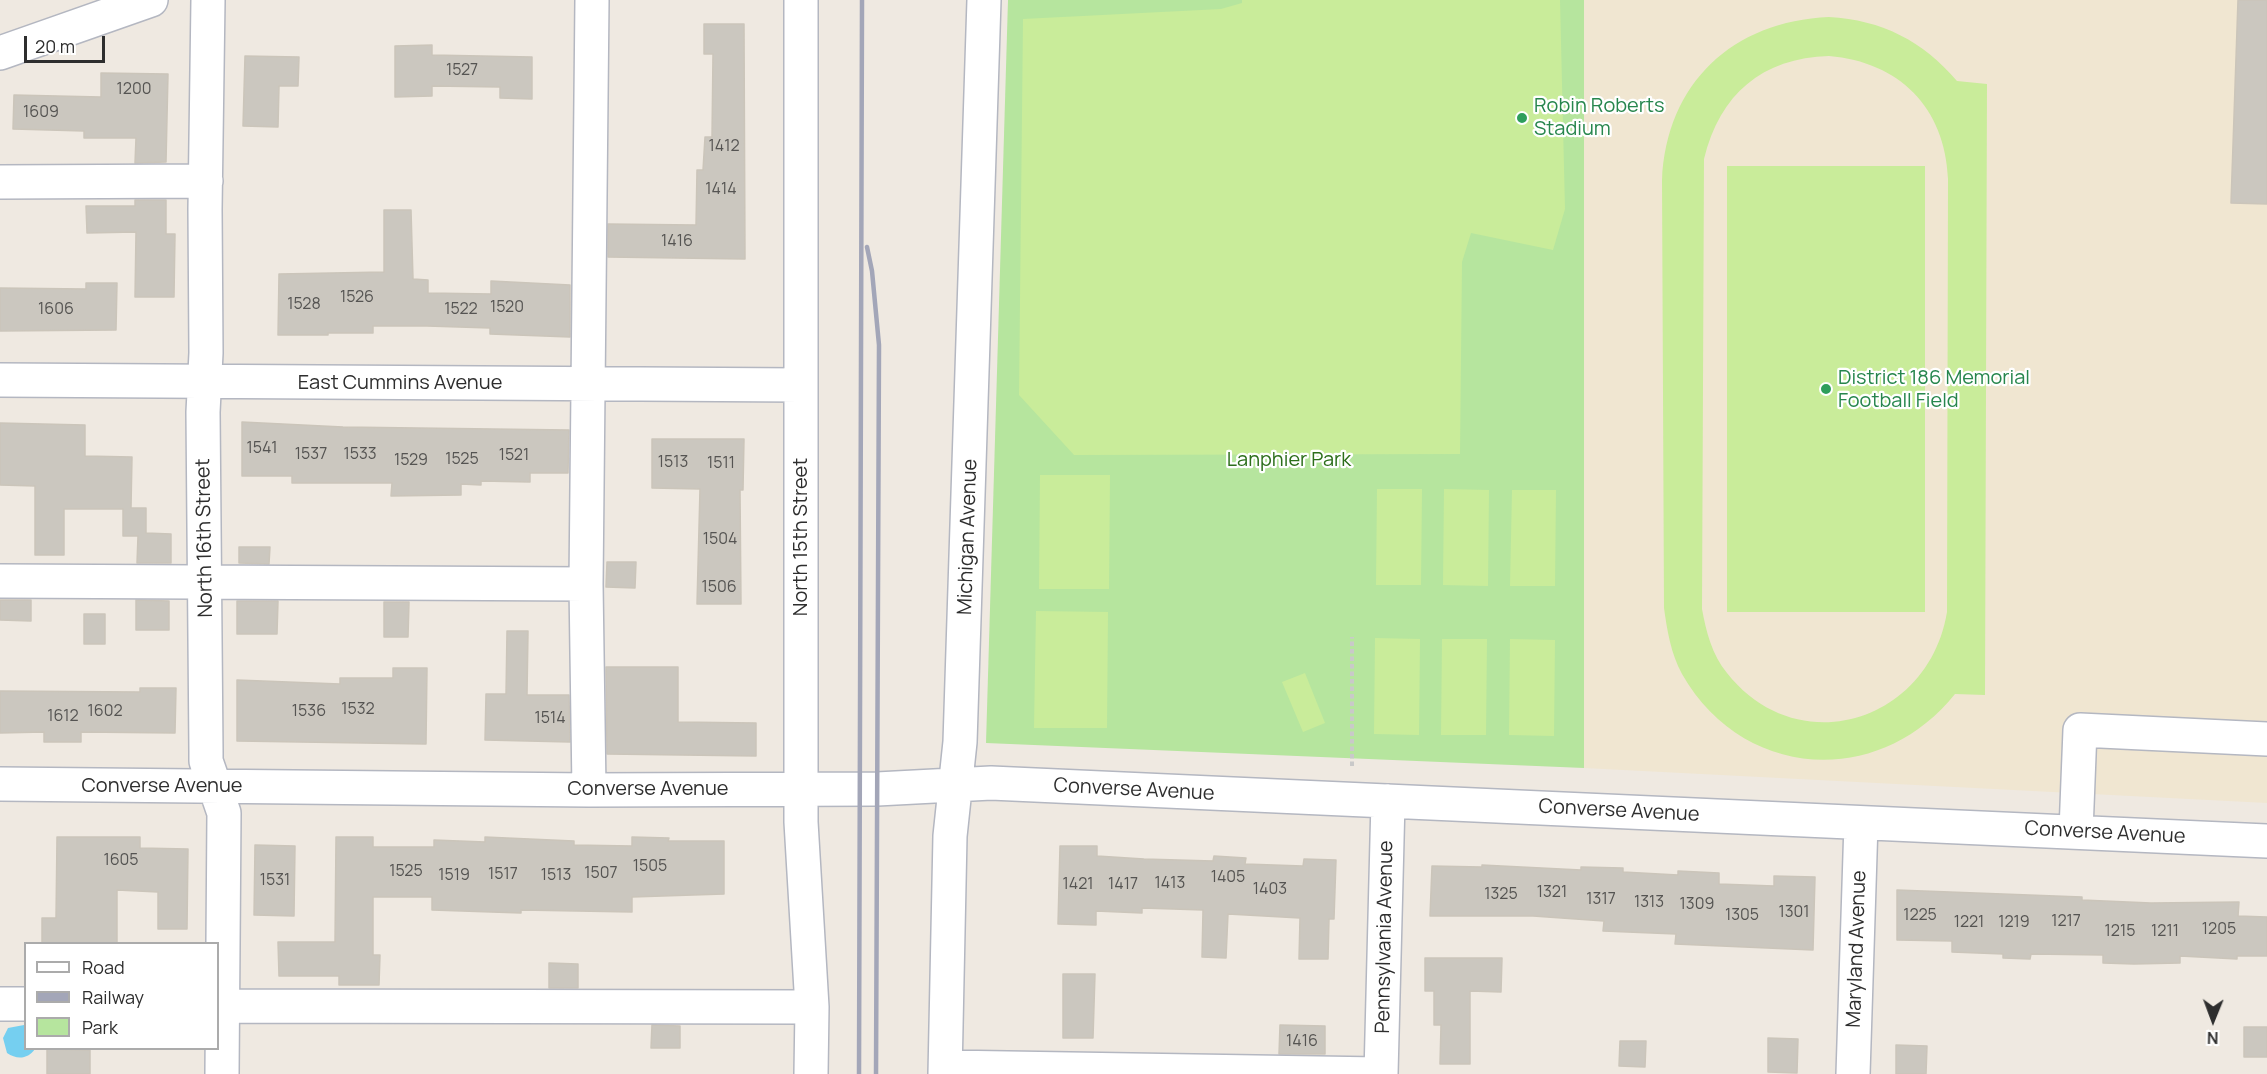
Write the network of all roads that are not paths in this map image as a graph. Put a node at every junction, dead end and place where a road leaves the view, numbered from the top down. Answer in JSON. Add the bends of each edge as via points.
{"nodes":[{"id":1,"x":152,"y":0,"type":"edge"},
{"id":2,"x":208,"y":0,"type":"edge"},
{"id":3,"x":592,"y":0,"type":"edge"},
{"id":4,"x":801,"y":0,"type":"edge"},
{"id":5,"x":984,"y":0,"type":"edge"},
{"id":6,"x":0,"y":53,"type":"edge"},
{"id":7,"x":206,"y":181,"type":"junction"},
{"id":8,"x":0,"y":182,"type":"edge"},
{"id":9,"x":0,"y":380,"type":"edge"},
{"id":10,"x":204,"y":382,"type":"junction"},
{"id":11,"x":590,"y":384,"type":"junction"},
{"id":12,"x":800,"y":385,"type":"junction"},
{"id":13,"x":0,"y":581,"type":"edge"},
{"id":14,"x":206,"y":582,"type":"junction"},
{"id":15,"x":586,"y":584,"type":"junction"},
{"id":16,"x":2267,"y":739,"type":"edge"},
{"id":17,"x":956,"y":783,"type":"junction"},
{"id":18,"x":0,"y":784,"type":"edge"},
{"id":19,"x":216,"y":786,"type":"junction"},
{"id":20,"x":802,"y":788,"type":"junction"},
{"id":21,"x":589,"y":790,"type":"junction"},
{"id":22,"x":1388,"y":801,"type":"junction"},
{"id":23,"x":1861,"y":823,"type":"junction"},
{"id":24,"x":2076,"y":831,"type":"junction"},
{"id":25,"x":2267,"y":841,"type":"edge"},
{"id":26,"x":0,"y":1004,"type":"edge"},
{"id":27,"x":24,"y":1004,"type":"edge"},
{"id":28,"x":220,"y":1006,"type":"edge"},
{"id":29,"x":812,"y":1007,"type":"junction"},
{"id":30,"x":946,"y":1071,"type":"edge"},
{"id":31,"x":1165,"y":1072,"type":"edge"},
{"id":32,"x":222,"y":1074,"type":"edge"},
{"id":33,"x":811,"y":1074,"type":"edge"},
{"id":34,"x":1380,"y":1074,"type":"edge"},
{"id":35,"x":1853,"y":1074,"type":"edge"}],
"edges":[{"from":1,"to":6,"type":"street"},
{"from":2,"to":7,"type":"street","name":"North 16th Street"},
{"from":3,"to":11,"type":"street"},
{"from":4,"to":12,"type":"street","name":"North 15th Street"},
{"from":5,"to":17,"type":"street","name":"Michigan Avenue","via":[[971,461]]},
{"from":7,"to":8,"type":"street"},
{"from":7,"to":10,"type":"street","name":"North 16th Street"},
{"from":9,"to":10,"type":"street","name":"East Cummins Avenue"},
{"from":10,"to":11,"type":"street","name":"East Cummins Avenue"},
{"from":10,"to":14,"type":"street","name":"North 16th Street"},
{"from":11,"to":12,"type":"street","name":"East Cummins Avenue"},
{"from":11,"to":15,"type":"street"},
{"from":12,"to":20,"type":"street","name":"North 15th Street"},
{"from":13,"to":14,"type":"street"},
{"from":14,"to":15,"type":"street"},
{"from":14,"to":19,"type":"street","name":"North 16th Street","via":[[206,761]]},
{"from":15,"to":21,"type":"street"},
{"from":16,"to":24,"type":"street","via":[[2080,730]]},
{"from":17,"to":20,"type":"street","name":"Converse Avenue","via":[[877,789]]},
{"from":17,"to":22,"type":"street","name":"Converse Avenue"},
{"from":17,"to":30,"type":"street","name":"Michigan Avenue","via":[[950,836]]},
{"from":18,"to":19,"type":"street","name":"Converse Avenue"},
{"from":19,"to":21,"type":"street","name":"Converse Avenue"},
{"from":19,"to":28,"type":"street","name":"North 16th Street","via":[[224,813]]},
{"from":20,"to":21,"type":"street","name":"Converse Avenue"},
{"from":20,"to":29,"type":"street","name":"North 15th Street"},
{"from":22,"to":23,"type":"street","name":"Converse Avenue"},
{"from":22,"to":34,"type":"street","name":"Pennsylvania Avenue"},
{"from":23,"to":24,"type":"street","name":"Converse Avenue"},
{"from":23,"to":35,"type":"street","name":"Maryland Avenue"},
{"from":24,"to":25,"type":"street","name":"Converse Avenue"},
{"from":26,"to":27,"type":"street"},
{"from":28,"to":29,"type":"street"},
{"from":28,"to":32,"type":"street","name":"North 16th Street"},
{"from":29,"to":33,"type":"street","name":"North 15th Street"},
{"from":30,"to":31,"type":"street"},
{"from":31,"to":34,"type":"street"}]}
